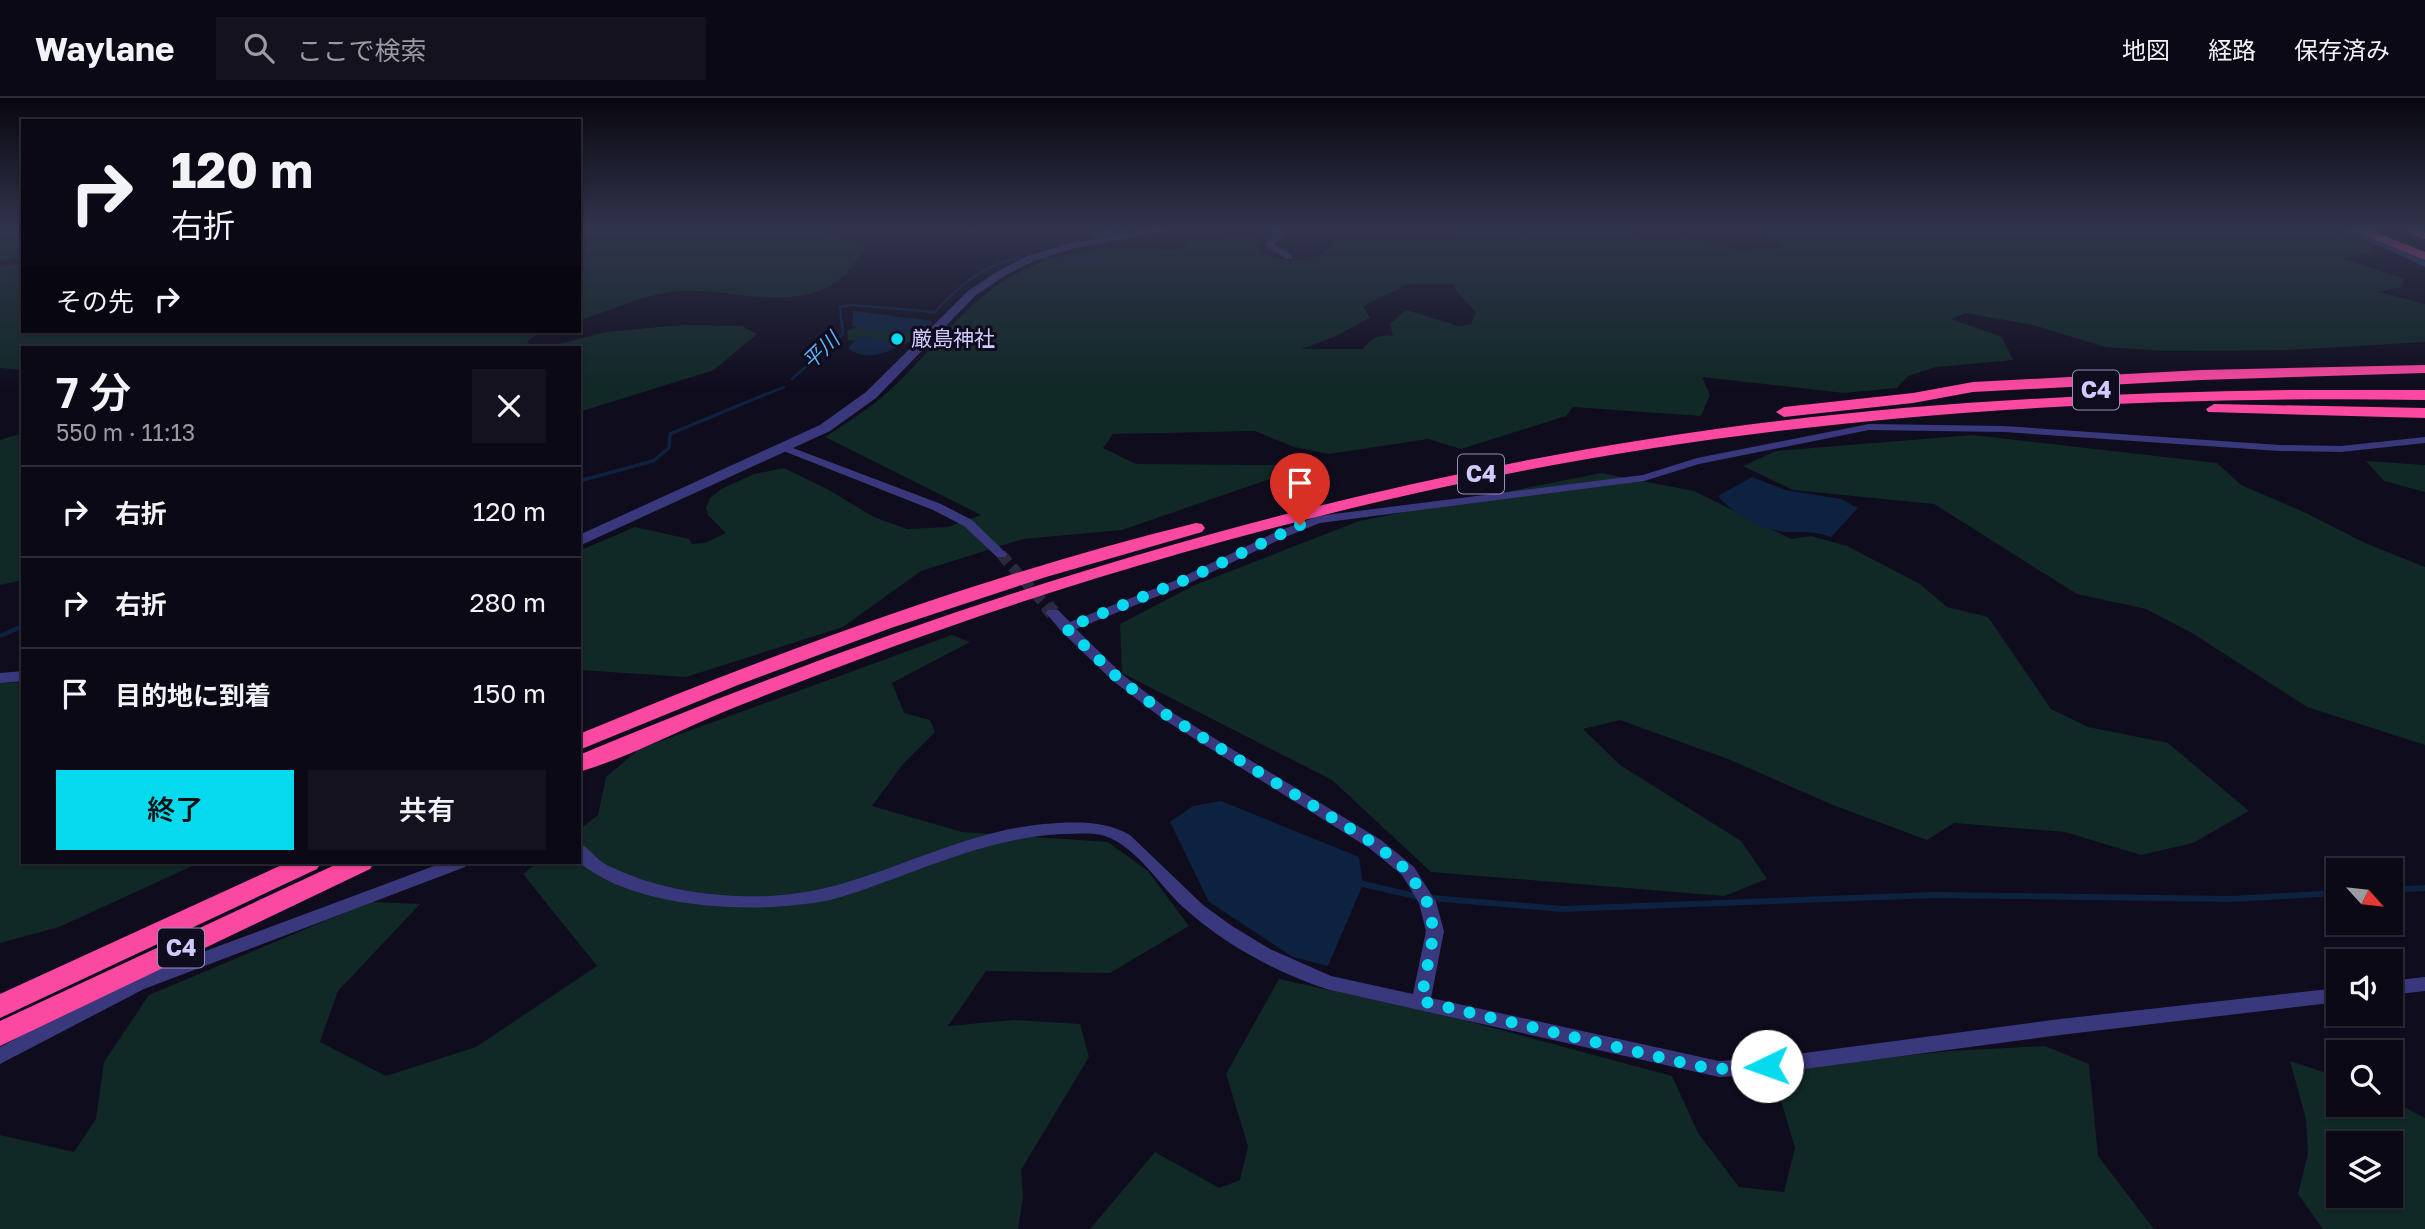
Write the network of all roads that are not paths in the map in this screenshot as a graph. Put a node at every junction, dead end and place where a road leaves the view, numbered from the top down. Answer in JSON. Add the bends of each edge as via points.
{"nodes":[{"id":1,"x":985,"y":283,"type":"edge"},
{"id":2,"x":2425,"y":359,"type":"edge"},
{"id":3,"x":2425,"y":369,"type":"edge"},
{"id":4,"x":2060,"y":382,"type":"junction"},
{"id":5,"x":2425,"y":388,"type":"edge"},
{"id":6,"x":2425,"y":395,"type":"edge"},
{"id":7,"x":1940,"y":411,"type":"junction"},
{"id":8,"x":1768,"y":415,"type":"junction"},
{"id":9,"x":2425,"y":416,"type":"edge"},
{"id":10,"x":2425,"y":440,"type":"edge"},
{"id":11,"x":785,"y":448,"type":"junction"},
{"id":12,"x":581,"y":540,"type":"edge"},
{"id":13,"x":1001,"y":554,"type":"tunnel mouth"},
{"id":14,"x":1053,"y":613,"type":"tunnel mouth"},
{"id":15,"x":1066,"y":628,"type":"junction"},
{"id":16,"x":21,"y":677,"type":"edge"},
{"id":17,"x":0,"y":678,"type":"edge"},
{"id":18,"x":581,"y":742,"type":"edge"},
{"id":19,"x":581,"y":763,"type":"edge"},
{"id":20,"x":581,"y":852,"type":"edge"},
{"id":21,"x":306,"y":864,"type":"edge"},
{"id":22,"x":359,"y":864,"type":"edge"},
{"id":23,"x":456,"y":864,"type":"edge"},
{"id":24,"x":2425,"y":984,"type":"edge"},
{"id":25,"x":2403,"y":987,"type":"edge"},
{"id":26,"x":2326,"y":996,"type":"edge"},
{"id":27,"x":1421,"y":1001,"type":"junction"},
{"id":28,"x":0,"y":1007,"type":"edge"},
{"id":29,"x":0,"y":1034,"type":"edge"},
{"id":30,"x":0,"y":1056,"type":"edge"}],
"edges":[{"from":1,"to":11,"type":"street","via":[[851,411]]},
{"from":2,"to":4,"type":"highway","via":[[2194,370]]},
{"from":3,"to":4,"type":"highway"},
{"from":4,"to":8,"type":"highway","via":[[1973,387]]},
{"from":5,"to":8,"type":"highway","number":"C4","via":[[2074,391]]},
{"from":6,"to":7,"type":"highway","number":"C4","via":[[2148,397]]},
{"from":7,"to":9,"type":"highway","via":[[2170,408]]},
{"from":7,"to":19,"type":"highway","number":"C4","via":[[1784,425],[1618,448],[1308,512],[1071,579],[936,623],[816,666]]},
{"from":8,"to":18,"type":"highway","number":"C4","via":[[1584,441],[1451,467],[1125,547],[830,642]]},
{"from":10,"to":15,"type":"street","via":[[2341,449],[2292,448],[2004,429],[1869,427],[1697,461],[1644,478],[1318,520]]},
{"from":11,"to":12,"type":"street"},
{"from":11,"to":13,"type":"street","via":[[937,507],[968,523]]},
{"from":14,"to":15,"type":"street"},
{"from":15,"to":27,"type":"street","via":[[1118,678],[1168,716],[1375,844],[1408,871],[1427,902],[1434,931]]},
{"from":16,"to":17,"type":"street"},
{"from":20,"to":27,"type":"street","via":[[602,869],[636,884],[681,896],[775,902],[837,891],[999,836],[1099,829],[1116,834],[1193,906],[1281,965],[1330,983]]},
{"from":21,"to":28,"type":"highway","number":"C4"},
{"from":22,"to":29,"type":"highway","number":"C4"},
{"from":23,"to":30,"type":"street","via":[[137,984]]},
{"from":24,"to":25,"type":"street"},
{"from":26,"to":27,"type":"street","via":[[1719,1069]]}]}
